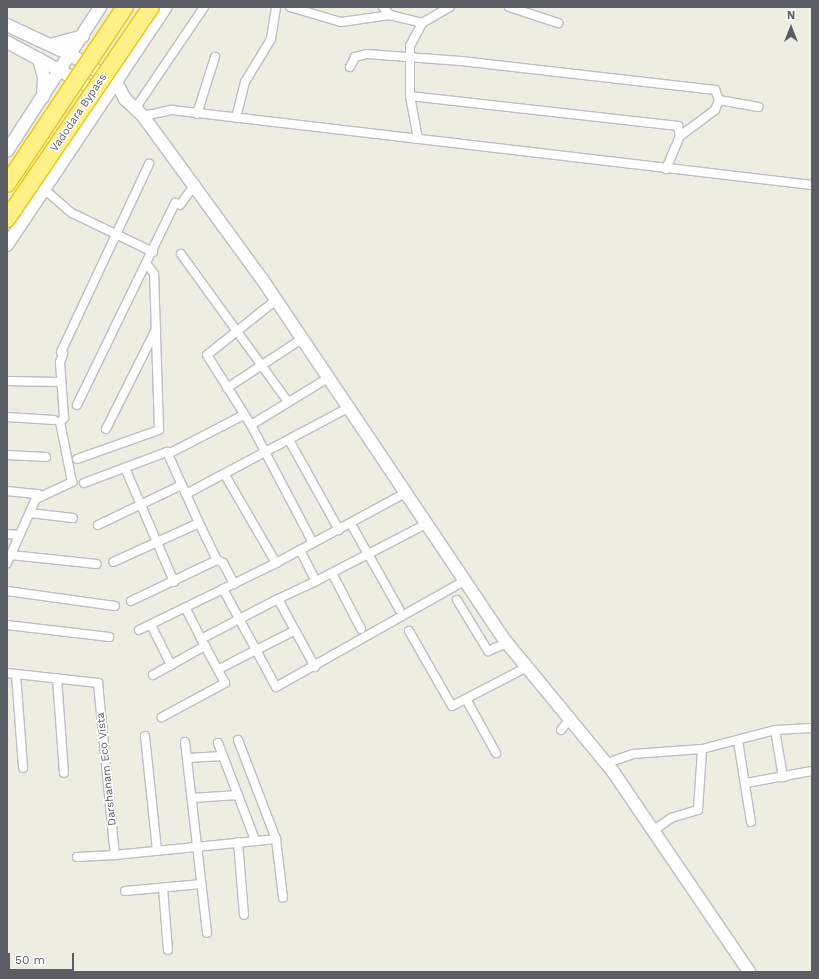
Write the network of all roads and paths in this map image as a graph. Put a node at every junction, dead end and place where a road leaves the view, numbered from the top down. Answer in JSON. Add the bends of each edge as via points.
{"nodes":[{"id":1,"x":100,"y":7,"type":"edge"},
{"id":2,"x":125,"y":7,"type":"edge"},
{"id":3,"x":151,"y":7,"type":"edge"},
{"id":4,"x":166,"y":7,"type":"edge"},
{"id":5,"x":204,"y":7,"type":"edge"},
{"id":6,"x":276,"y":7,"type":"edge"},
{"id":7,"x":290,"y":7,"type":"edge"},
{"id":8,"x":383,"y":7,"type":"edge"},
{"id":9,"x":450,"y":7,"type":"edge"},
{"id":10,"x":509,"y":7,"type":"edge"},
{"id":11,"x":390,"y":15,"type":"junction"},
{"id":12,"x":422,"y":23,"type":"junction"},
{"id":13,"x":558,"y":23,"type":"dead end"},
{"id":14,"x":7,"y":25,"type":"edge"},
{"id":15,"x":83,"y":36,"type":"junction"},
{"id":16,"x":7,"y":42,"type":"edge"},
{"id":17,"x":50,"y":45,"type":"junction"},
{"id":18,"x":71,"y":55,"type":"junction"},
{"id":19,"x":215,"y":57,"type":"dead end"},
{"id":20,"x":410,"y":57,"type":"junction"},
{"id":21,"x":39,"y":60,"type":"junction"},
{"id":22,"x":350,"y":67,"type":"dead end"},
{"id":23,"x":61,"y":71,"type":"junction"},
{"id":24,"x":116,"y":82,"type":"junction"},
{"id":25,"x":410,"y":96,"type":"junction"},
{"id":26,"x":107,"y":97,"type":"junction"},
{"id":27,"x":42,"y":98,"type":"junction"},
{"id":28,"x":125,"y":99,"type":"junction"},
{"id":29,"x":719,"y":100,"type":"junction"},
{"id":30,"x":758,"y":107,"type":"dead end"},
{"id":31,"x":139,"y":112,"type":"junction"},
{"id":32,"x":197,"y":114,"type":"junction"},
{"id":33,"x":236,"y":118,"type":"junction"},
{"id":34,"x":680,"y":136,"type":"junction"},
{"id":35,"x":418,"y":139,"type":"junction"},
{"id":36,"x":7,"y":151,"type":"edge"},
{"id":37,"x":149,"y":164,"type":"dead end"},
{"id":38,"x":666,"y":169,"type":"junction"},
{"id":39,"x":7,"y":184,"type":"edge"},
{"id":40,"x":194,"y":184,"type":"junction"},
{"id":41,"x":812,"y":185,"type":"edge"},
{"id":42,"x":44,"y":189,"type":"junction"},
{"id":43,"x":7,"y":219,"type":"edge"},
{"id":44,"x":117,"y":235,"type":"junction"},
{"id":45,"x":8,"y":244,"type":"edge"},
{"id":46,"x":153,"y":252,"type":"junction"},
{"id":47,"x":181,"y":254,"type":"dead end"},
{"id":48,"x":147,"y":264,"type":"junction"},
{"id":49,"x":276,"y":300,"type":"junction"},
{"id":50,"x":156,"y":328,"type":"junction"},
{"id":51,"x":237,"y":329,"type":"junction"},
{"id":52,"x":302,"y":339,"type":"junction"},
{"id":53,"x":262,"y":365,"type":"junction"},
{"id":54,"x":328,"y":378,"type":"junction"},
{"id":55,"x":7,"y":381,"type":"edge"},
{"id":56,"x":56,"y":382,"type":"dead end"},
{"id":57,"x":227,"y":388,"type":"junction"},
{"id":58,"x":288,"y":402,"type":"junction"},
{"id":59,"x":77,"y":405,"type":"dead end"},
{"id":60,"x":348,"y":408,"type":"junction"},
{"id":61,"x":244,"y":415,"type":"junction"},
{"id":62,"x":7,"y":417,"type":"edge"},
{"id":63,"x":54,"y":420,"type":"dead end"},
{"id":64,"x":251,"y":425,"type":"junction"},
{"id":65,"x":106,"y":429,"type":"dead end"},
{"id":66,"x":289,"y":440,"type":"junction"},
{"id":67,"x":266,"y":452,"type":"junction"},
{"id":68,"x":168,"y":454,"type":"junction"},
{"id":69,"x":7,"y":455,"type":"edge"},
{"id":70,"x":46,"y":457,"type":"dead end"},
{"id":71,"x":77,"y":459,"type":"dead end"},
{"id":72,"x":125,"y":468,"type":"junction"},
{"id":73,"x":225,"y":475,"type":"junction"},
{"id":74,"x":84,"y":483,"type":"dead end"},
{"id":75,"x":182,"y":485,"type":"junction"},
{"id":76,"x":7,"y":491,"type":"edge"},
{"id":77,"x":405,"y":493,"type":"junction"},
{"id":78,"x":186,"y":494,"type":"junction"},
{"id":79,"x":38,"y":498,"type":"junction"},
{"id":80,"x":140,"y":504,"type":"junction"},
{"id":81,"x":30,"y":513,"type":"junction"},
{"id":82,"x":73,"y":518,"type":"dead end"},
{"id":83,"x":199,"y":523,"type":"junction"},
{"id":84,"x":351,"y":524,"type":"junction"},
{"id":85,"x":426,"y":524,"type":"junction"},
{"id":86,"x":98,"y":525,"type":"dead end"},
{"id":87,"x":339,"y":530,"type":"junction"},
{"id":88,"x":7,"y":534,"type":"edge"},
{"id":89,"x":19,"y":535,"type":"junction"},
{"id":90,"x":156,"y":542,"type":"junction"},
{"id":91,"x":313,"y":543,"type":"junction"},
{"id":92,"x":300,"y":550,"type":"junction"},
{"id":93,"x":369,"y":553,"type":"junction"},
{"id":94,"x":11,"y":555,"type":"junction"},
{"id":95,"x":217,"y":560,"type":"junction"},
{"id":96,"x":113,"y":562,"type":"dead end"},
{"id":97,"x":7,"y":563,"type":"edge"},
{"id":98,"x":276,"y":563,"type":"junction"},
{"id":99,"x":97,"y":564,"type":"dead end"},
{"id":100,"x":332,"y":573,"type":"junction"},
{"id":101,"x":466,"y":580,"type":"junction"},
{"id":102,"x":316,"y":581,"type":"junction"},
{"id":103,"x":174,"y":582,"type":"junction"},
{"id":104,"x":234,"y":584,"type":"junction"},
{"id":105,"x":223,"y":589,"type":"junction"},
{"id":106,"x":7,"y":591,"type":"edge"},
{"id":107,"x":278,"y":599,"type":"junction"},
{"id":108,"x":457,"y":600,"type":"dead end"},
{"id":109,"x":131,"y":601,"type":"dead end"},
{"id":110,"x":115,"y":606,"type":"dead end"},
{"id":111,"x":186,"y":609,"type":"junction"},
{"id":112,"x":399,"y":609,"type":"dead end"},
{"id":113,"x":240,"y":620,"type":"junction"},
{"id":114,"x":7,"y":625,"type":"edge"},
{"id":115,"x":150,"y":625,"type":"junction"},
{"id":116,"x":361,"y":629,"type":"dead end"},
{"id":117,"x":139,"y":630,"type":"dead end"},
{"id":118,"x":294,"y":631,"type":"junction"},
{"id":119,"x":409,"y":631,"type":"dead end"},
{"id":120,"x":109,"y":637,"type":"dead end"},
{"id":121,"x":203,"y":642,"type":"junction"},
{"id":122,"x":507,"y":643,"type":"junction"},
{"id":123,"x":256,"y":650,"type":"junction"},
{"id":124,"x":171,"y":665,"type":"junction"},
{"id":125,"x":315,"y":667,"type":"junction"},
{"id":126,"x":526,"y":668,"type":"junction"},
{"id":127,"x":219,"y":669,"type":"junction"},
{"id":128,"x":7,"y":673,"type":"edge"},
{"id":129,"x":16,"y":674,"type":"junction"},
{"id":130,"x":153,"y":675,"type":"dead end"},
{"id":131,"x":57,"y":678,"type":"junction"},
{"id":132,"x":466,"y":699,"type":"junction"},
{"id":133,"x":162,"y":717,"type":"dead end"},
{"id":134,"x":570,"y":719,"type":"junction"},
{"id":135,"x":812,"y":728,"type":"edge"},
{"id":136,"x":561,"y":730,"type":"dead end"},
{"id":137,"x":775,"y":730,"type":"junction"},
{"id":138,"x":145,"y":736,"type":"dead end"},
{"id":139,"x":238,"y":740,"type":"dead end"},
{"id":140,"x":738,"y":741,"type":"junction"},
{"id":141,"x":185,"y":742,"type":"dead end"},
{"id":142,"x":218,"y":743,"type":"dead end"},
{"id":143,"x":702,"y":749,"type":"junction"},
{"id":144,"x":496,"y":754,"type":"dead end"},
{"id":145,"x":223,"y":756,"type":"junction"},
{"id":146,"x":187,"y":758,"type":"junction"},
{"id":147,"x":607,"y":763,"type":"junction"},
{"id":148,"x":23,"y":768,"type":"dead end"},
{"id":149,"x":812,"y":772,"type":"edge"},
{"id":150,"x":64,"y":773,"type":"dead end"},
{"id":151,"x":784,"y":777,"type":"junction"},
{"id":152,"x":746,"y":783,"type":"junction"},
{"id":153,"x":238,"y":795,"type":"junction"},
{"id":154,"x":192,"y":798,"type":"junction"},
{"id":155,"x":751,"y":822,"type":"dead end"},
{"id":156,"x":654,"y":830,"type":"junction"},
{"id":157,"x":276,"y":839,"type":"junction"},
{"id":158,"x":255,"y":840,"type":"junction"},
{"id":159,"x":238,"y":842,"type":"junction"},
{"id":160,"x":198,"y":845,"type":"junction"},
{"id":161,"x":156,"y":850,"type":"junction"},
{"id":162,"x":115,"y":855,"type":"junction"},
{"id":163,"x":77,"y":857,"type":"dead end"},
{"id":164,"x":202,"y":884,"type":"junction"},
{"id":165,"x":163,"y":888,"type":"junction"},
{"id":166,"x":125,"y":891,"type":"dead end"},
{"id":167,"x":283,"y":898,"type":"dead end"},
{"id":168,"x":244,"y":915,"type":"dead end"},
{"id":169,"x":207,"y":933,"type":"dead end"},
{"id":170,"x":168,"y":950,"type":"dead end"},
{"id":171,"x":749,"y":972,"type":"edge"}],
"edges":[{"from":1,"to":15,"type":"main road"},
{"from":2,"to":39,"type":"highway","name":"Vadodara Bypass","bridge":true},
{"from":3,"to":43,"type":"highway","name":"Vadodara Bypass","bridge":true},
{"from":4,"to":24,"type":"main road"},
{"from":5,"to":31,"type":"street"},
{"from":6,"to":33,"type":"street","via":[[271,39],[244,82]]},
{"from":7,"to":11,"type":"street","via":[[341,22]]},
{"from":8,"to":11,"type":"street"},
{"from":9,"to":12,"type":"street"},
{"from":10,"to":13,"type":"street"},
{"from":11,"to":12,"type":"street"},
{"from":12,"to":20,"type":"street","via":[[412,39]]},
{"from":14,"to":17,"type":"main road"},
{"from":15,"to":17,"type":"main road"},
{"from":15,"to":18,"type":"main road"},
{"from":16,"to":21,"type":"main road"},
{"from":17,"to":18,"type":"main road"},
{"from":18,"to":23,"type":"main road"},
{"from":18,"to":24,"type":"main road"},
{"from":19,"to":32,"type":"street"},
{"from":20,"to":22,"type":"street","via":[[361,55],[355,57]]},
{"from":20,"to":25,"type":"street"},
{"from":20,"to":29,"type":"street","via":[[706,87],[715,90]]},
{"from":21,"to":23,"type":"main road"},
{"from":21,"to":27,"type":"main road","via":[[44,78]]},
{"from":23,"to":26,"type":"main road"},
{"from":23,"to":27,"type":"main road"},
{"from":24,"to":26,"type":"main road"},
{"from":24,"to":28,"type":"main road"},
{"from":25,"to":34,"type":"street","via":[[678,126]]},
{"from":25,"to":35,"type":"street"},
{"from":26,"to":28,"type":"main road"},
{"from":26,"to":42,"type":"main road"},
{"from":27,"to":36,"type":"main road"},
{"from":28,"to":31,"type":"main road"},
{"from":29,"to":30,"type":"street"},
{"from":29,"to":34,"type":"street","via":[[707,119]]},
{"from":31,"to":32,"type":"street","via":[[172,110]]},
{"from":31,"to":40,"type":"main road"},
{"from":32,"to":33,"type":"street"},
{"from":33,"to":35,"type":"street"},
{"from":34,"to":38,"type":"street"},
{"from":35,"to":38,"type":"street"},
{"from":37,"to":44,"type":"street"},
{"from":38,"to":41,"type":"street"},
{"from":40,"to":46,"type":"street","via":[[178,204]]},
{"from":40,"to":49,"type":"main road"},
{"from":42,"to":44,"type":"street","via":[[65,208]]},
{"from":42,"to":45,"type":"main road"},
{"from":44,"to":46,"type":"street"},
{"from":44,"to":79,"type":"street","via":[[60,362],[64,418],[60,422],[72,482]]},
{"from":46,"to":48,"type":"street"},
{"from":47,"to":51,"type":"street"},
{"from":48,"to":50,"type":"street","via":[[154,274]]},
{"from":48,"to":59,"type":"street"},
{"from":49,"to":51,"type":"street"},
{"from":49,"to":52,"type":"main road"},
{"from":50,"to":65,"type":"street"},
{"from":50,"to":71,"type":"street","via":[[159,430]]},
{"from":51,"to":53,"type":"street"},
{"from":51,"to":57,"type":"street","via":[[207,352]]},
{"from":52,"to":53,"type":"street"},
{"from":52,"to":54,"type":"main road"},
{"from":53,"to":57,"type":"street"},
{"from":53,"to":58,"type":"street"},
{"from":54,"to":58,"type":"street"},
{"from":54,"to":60,"type":"main road"},
{"from":55,"to":56,"type":"street"},
{"from":57,"to":61,"type":"street"},
{"from":58,"to":64,"type":"street"},
{"from":60,"to":66,"type":"street"},
{"from":60,"to":77,"type":"main road"},
{"from":61,"to":64,"type":"street"},
{"from":61,"to":68,"type":"street"},
{"from":62,"to":63,"type":"street"},
{"from":64,"to":67,"type":"street"},
{"from":66,"to":67,"type":"street"},
{"from":66,"to":87,"type":"street"},
{"from":67,"to":73,"type":"street"},
{"from":67,"to":91,"type":"street"},
{"from":68,"to":72,"type":"street"},
{"from":68,"to":75,"type":"street"},
{"from":69,"to":70,"type":"street"},
{"from":72,"to":74,"type":"street"},
{"from":72,"to":80,"type":"street"},
{"from":73,"to":78,"type":"street"},
{"from":73,"to":98,"type":"street"},
{"from":75,"to":78,"type":"street"},
{"from":75,"to":80,"type":"street"},
{"from":76,"to":79,"type":"street","via":[[36,492]]},
{"from":77,"to":84,"type":"street"},
{"from":77,"to":85,"type":"main road"},
{"from":78,"to":83,"type":"street"},
{"from":79,"to":81,"type":"street"},
{"from":80,"to":86,"type":"street"},
{"from":80,"to":90,"type":"street"},
{"from":81,"to":82,"type":"street"},
{"from":81,"to":89,"type":"street"},
{"from":83,"to":90,"type":"street"},
{"from":83,"to":95,"type":"street"},
{"from":84,"to":87,"type":"street"},
{"from":84,"to":93,"type":"street"},
{"from":85,"to":93,"type":"street"},
{"from":85,"to":101,"type":"main road"},
{"from":87,"to":91,"type":"street"},
{"from":88,"to":89,"type":"street"},
{"from":89,"to":94,"type":"street"},
{"from":90,"to":96,"type":"street"},
{"from":90,"to":103,"type":"street"},
{"from":91,"to":92,"type":"street"},
{"from":92,"to":98,"type":"street"},
{"from":92,"to":102,"type":"street"},
{"from":93,"to":100,"type":"street"},
{"from":93,"to":112,"type":"street"},
{"from":94,"to":97,"type":"street"},
{"from":94,"to":99,"type":"street"},
{"from":95,"to":103,"type":"street"},
{"from":95,"to":104,"type":"street","via":[[223,563]]},
{"from":98,"to":104,"type":"street"},
{"from":100,"to":102,"type":"street"},
{"from":100,"to":116,"type":"street"},
{"from":101,"to":122,"type":"main road"},
{"from":101,"to":125,"type":"street"},
{"from":102,"to":107,"type":"street"},
{"from":103,"to":109,"type":"street"},
{"from":104,"to":105,"type":"street"},
{"from":105,"to":111,"type":"street"},
{"from":105,"to":113,"type":"street"},
{"from":106,"to":110,"type":"street"},
{"from":107,"to":113,"type":"street"},
{"from":107,"to":118,"type":"street"},
{"from":108,"to":122,"type":"street","via":[[488,651]]},
{"from":111,"to":115,"type":"street"},
{"from":111,"to":121,"type":"street"},
{"from":113,"to":121,"type":"street"},
{"from":113,"to":123,"type":"street"},
{"from":114,"to":120,"type":"street"},
{"from":115,"to":117,"type":"street"},
{"from":115,"to":124,"type":"street"},
{"from":118,"to":123,"type":"street"},
{"from":118,"to":125,"type":"street"},
{"from":119,"to":132,"type":"street","via":[[451,706]]},
{"from":121,"to":124,"type":"street"},
{"from":121,"to":127,"type":"street"},
{"from":122,"to":126,"type":"main road"},
{"from":123,"to":125,"type":"street","via":[[276,687]]},
{"from":123,"to":127,"type":"street"},
{"from":124,"to":130,"type":"street"},
{"from":126,"to":132,"type":"street"},
{"from":126,"to":134,"type":"main road"},
{"from":127,"to":133,"type":"street","via":[[224,685]]},
{"from":128,"to":129,"type":"street","name":"Darshanam Eco Vista"},
{"from":129,"to":131,"type":"street","name":"Darshanam Eco Vista"},
{"from":129,"to":148,"type":"street"},
{"from":131,"to":150,"type":"street"},
{"from":131,"to":162,"type":"street","name":"Darshanam Eco Vista","via":[[98,684]]},
{"from":132,"to":144,"type":"street"},
{"from":134,"to":136,"type":"street"},
{"from":134,"to":147,"type":"main road"},
{"from":135,"to":137,"type":"street"},
{"from":137,"to":140,"type":"street"},
{"from":137,"to":151,"type":"street"},
{"from":138,"to":161,"type":"street"},
{"from":139,"to":157,"type":"street"},
{"from":140,"to":143,"type":"street"},
{"from":140,"to":152,"type":"street"},
{"from":141,"to":146,"type":"street"},
{"from":142,"to":145,"type":"street"},
{"from":143,"to":147,"type":"street","via":[[633,754]]},
{"from":143,"to":156,"type":"street","via":[[698,810],[671,818]]},
{"from":145,"to":146,"type":"street"},
{"from":145,"to":153,"type":"street"},
{"from":146,"to":154,"type":"street"},
{"from":147,"to":156,"type":"main road"},
{"from":149,"to":151,"type":"street"},
{"from":151,"to":152,"type":"street"},
{"from":152,"to":155,"type":"street"},
{"from":153,"to":154,"type":"street"},
{"from":153,"to":158,"type":"street"},
{"from":154,"to":160,"type":"street"},
{"from":156,"to":171,"type":"main road"},
{"from":157,"to":158,"type":"street"},
{"from":157,"to":167,"type":"street"},
{"from":158,"to":159,"type":"street"},
{"from":159,"to":160,"type":"street"},
{"from":159,"to":168,"type":"street"},
{"from":160,"to":161,"type":"street"},
{"from":160,"to":164,"type":"street"},
{"from":161,"to":162,"type":"street"},
{"from":162,"to":163,"type":"street"},
{"from":164,"to":165,"type":"street"},
{"from":164,"to":169,"type":"street"},
{"from":165,"to":166,"type":"street"},
{"from":165,"to":170,"type":"street"}]}
